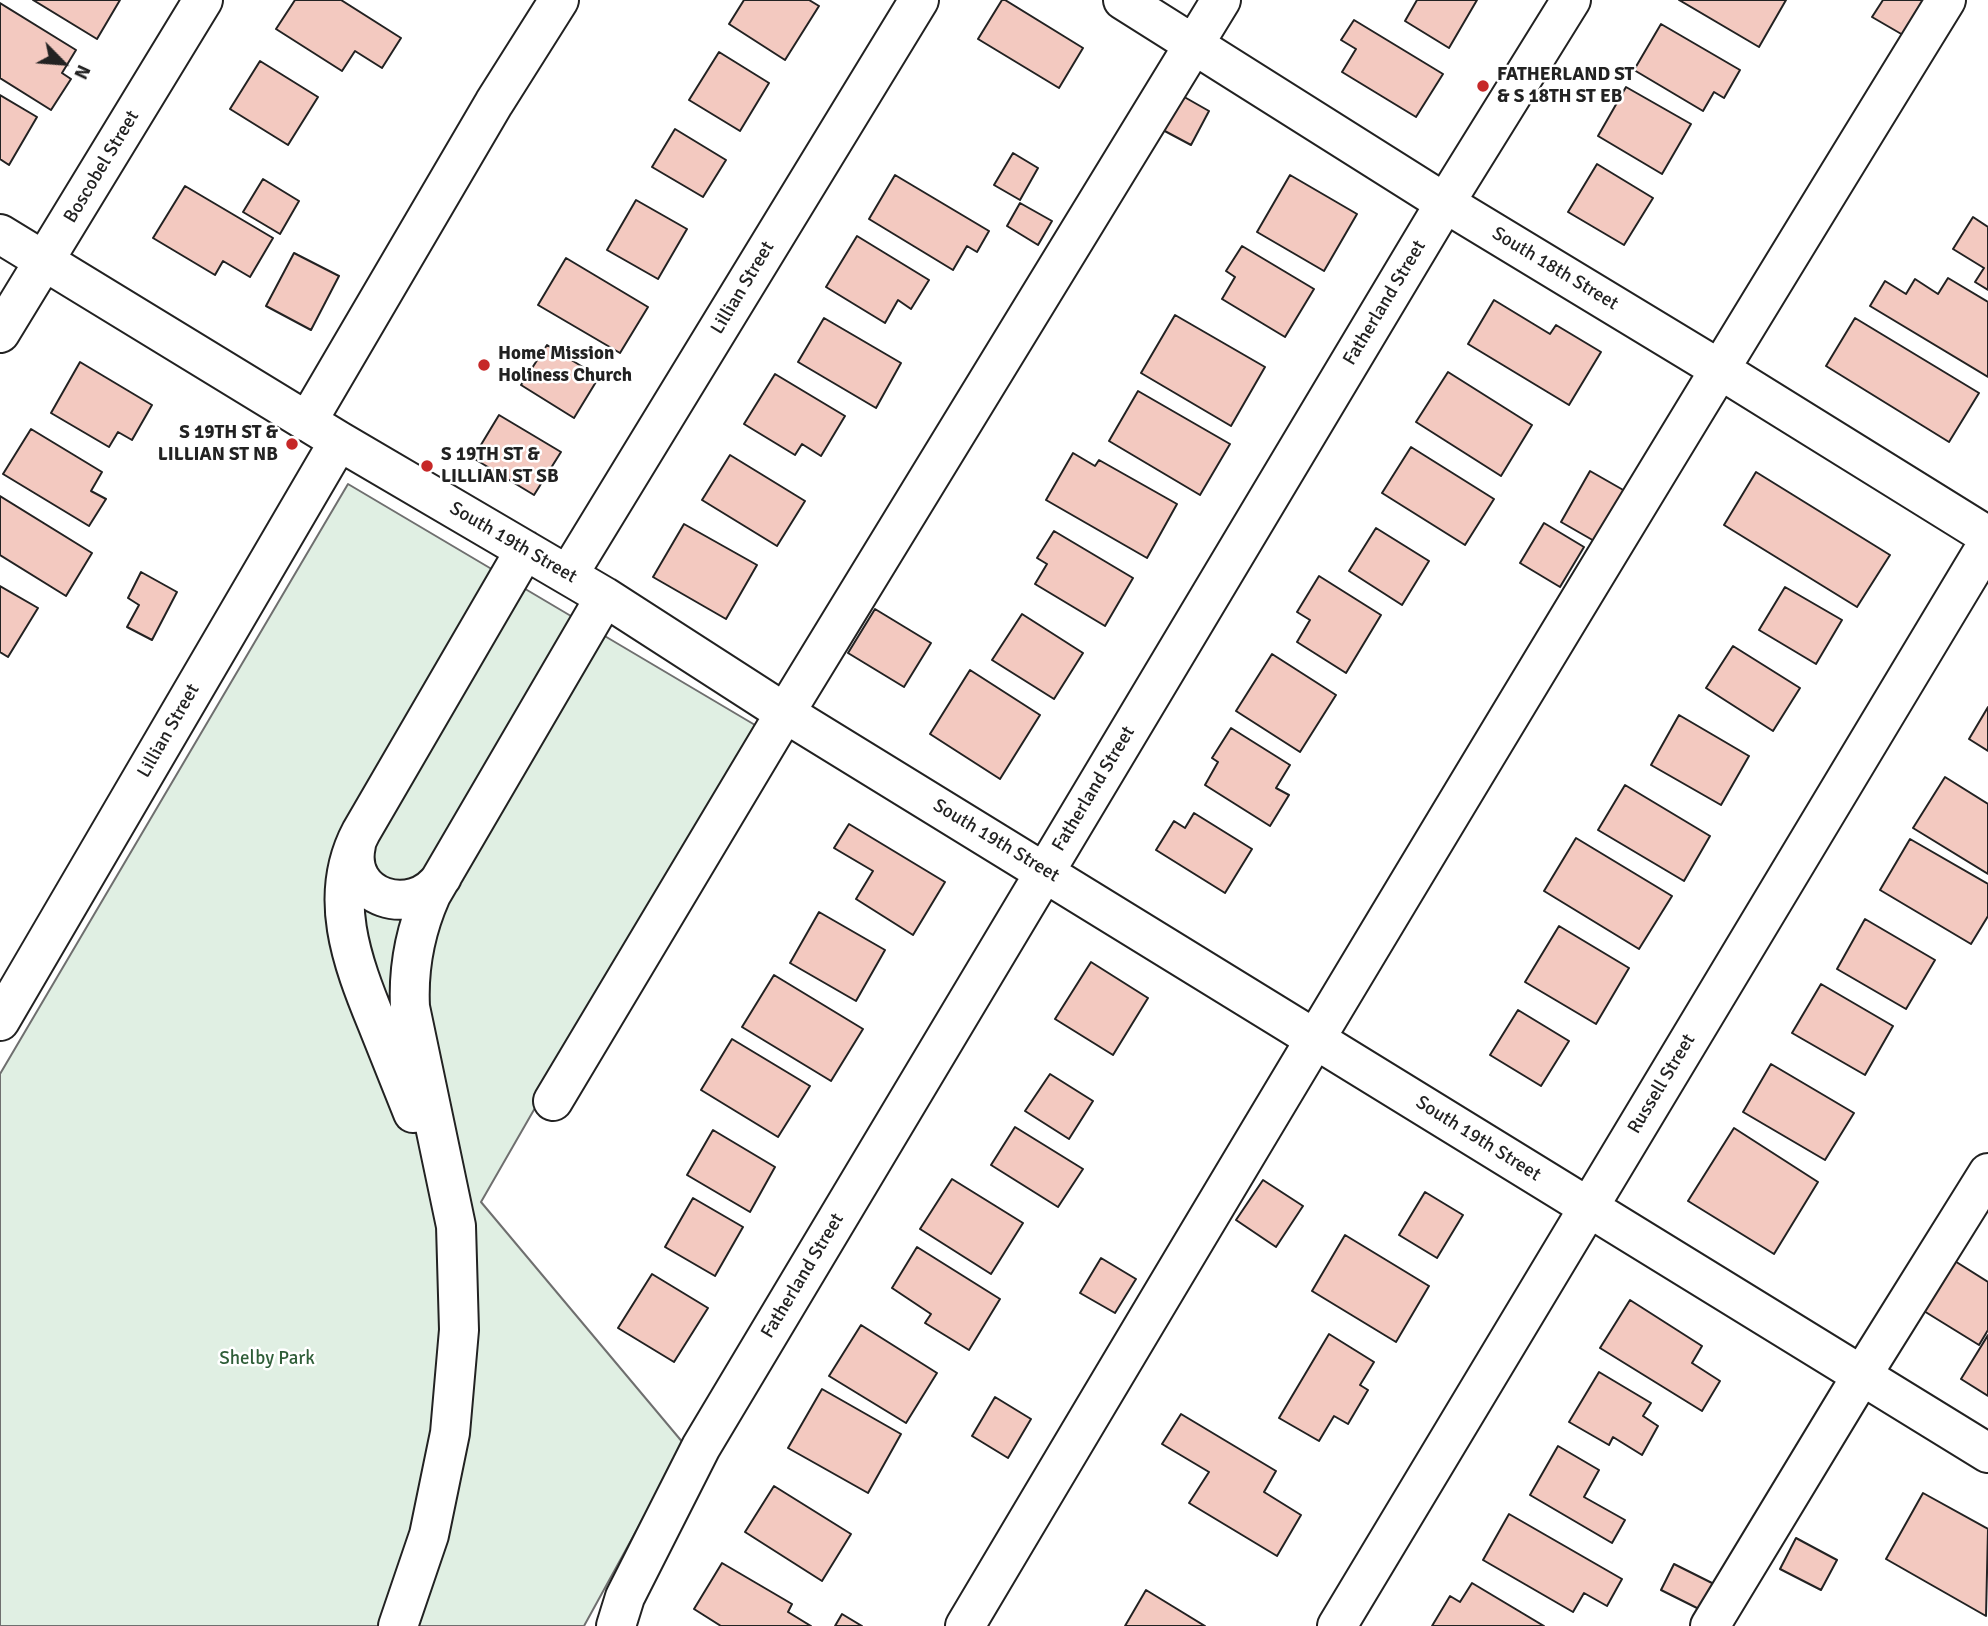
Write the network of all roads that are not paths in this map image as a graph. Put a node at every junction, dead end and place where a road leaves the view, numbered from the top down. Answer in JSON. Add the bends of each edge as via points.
{"nodes":[{"id":1,"x":203,"y":0,"type":"edge"},
{"id":2,"x":559,"y":0,"type":"edge"},
{"id":3,"x":919,"y":0,"type":"edge"},
{"id":4,"x":1123,"y":0,"type":"edge"},
{"id":5,"x":1221,"y":0,"type":"edge"},
{"id":6,"x":1571,"y":0,"type":"edge"},
{"id":7,"x":1946,"y":0,"type":"edge"},
{"id":8,"x":1195,"y":44,"type":"junction"},
{"id":9,"x":1445,"y":203,"type":"junction"},
{"id":10,"x":0,"y":234,"type":"edge"},
{"id":11,"x":44,"y":261,"type":"junction"},
{"id":12,"x":0,"y":333,"type":"edge"},
{"id":13,"x":1719,"y":369,"type":"junction"},
{"id":14,"x":323,"y":432,"type":"junction"},
{"id":15,"x":1988,"y":536,"type":"edge"},
{"id":16,"x":1988,"y":543,"type":"edge"},
{"id":17,"x":525,"y":550,"type":"junction"},
{"id":18,"x":568,"y":575,"type":"junction"},
{"id":19,"x":605,"y":597,"type":"junction"},
{"id":20,"x":785,"y":713,"type":"junction"},
{"id":21,"x":361,"y":832,"type":"junction"},
{"id":22,"x":1045,"y":871,"type":"junction"},
{"id":23,"x":443,"y":875,"type":"junction"},
{"id":24,"x":0,"y":1021,"type":"edge"},
{"id":25,"x":1315,"y":1038,"type":"junction"},
{"id":26,"x":552,"y":1101,"type":"dead end"},
{"id":27,"x":1988,"y":1172,"type":"edge"},
{"id":28,"x":1587,"y":1206,"type":"junction"},
{"id":29,"x":456,"y":1226,"type":"junction"},
{"id":30,"x":1861,"y":1375,"type":"junction"},
{"id":31,"x":1988,"y":1453,"type":"edge"},
{"id":32,"x":398,"y":1626,"type":"edge"},
{"id":33,"x":616,"y":1626,"type":"edge"},
{"id":34,"x":965,"y":1626,"type":"edge"},
{"id":35,"x":1337,"y":1626,"type":"edge"},
{"id":36,"x":1710,"y":1626,"type":"edge"}],
"edges":[{"from":1,"to":11,"type":"street","name":"Boscobel Street"},
{"from":2,"to":14,"type":"street","name":"Lillian Street","via":[[494,103]]},
{"from":3,"to":18,"type":"street","name":"Lillian Street"},
{"from":4,"to":8,"type":"street","name":"South 18th Street"},
{"from":5,"to":8,"type":"street"},
{"from":6,"to":9,"type":"street","name":"Fatherland Street"},
{"from":7,"to":13,"type":"street"},
{"from":8,"to":9,"type":"street","name":"South 18th Street"},
{"from":8,"to":20,"type":"street"},
{"from":9,"to":13,"type":"street","name":"South 18th Street"},
{"from":9,"to":22,"type":"street","name":"Fatherland Street"},
{"from":10,"to":11,"type":"street","name":"South 19th Street"},
{"from":11,"to":12,"type":"street","name":"Boscobel Street"},
{"from":11,"to":14,"type":"street","name":"South 19th Street"},
{"from":13,"to":15,"type":"street","name":"South 18th Street"},
{"from":13,"to":25,"type":"street"},
{"from":14,"to":17,"type":"street","name":"South 19th Street"},
{"from":14,"to":24,"type":"street","name":"Lillian Street"},
{"from":16,"to":28,"type":"street","name":"Russell Street"},
{"from":17,"to":18,"type":"street","name":"South 19th Street"},
{"from":17,"to":21,"type":"street"},
{"from":18,"to":19,"type":"street","name":"South 19th Street"},
{"from":19,"to":20,"type":"street","name":"South 19th Street"},
{"from":19,"to":23,"type":"street"},
{"from":20,"to":22,"type":"street","name":"South 19th Street"},
{"from":20,"to":26,"type":"street"},
{"from":21,"to":23,"type":"street","via":[[355,864],[362,880],[379,895],[401,901],[417,898]]},
{"from":21,"to":29,"type":"street","via":[[347,877],[349,947]]},
{"from":22,"to":25,"type":"street","name":"South 19th Street"},
{"from":22,"to":33,"type":"street","name":"Fatherland Street","via":[[701,1447],[625,1597]]},
{"from":23,"to":29,"type":"street","via":[[415,938],[409,995]]},
{"from":25,"to":28,"type":"street","name":"South 19th Street"},
{"from":25,"to":34,"type":"street"},
{"from":27,"to":30,"type":"street"},
{"from":28,"to":30,"type":"street","name":"South 19th Street"},
{"from":28,"to":35,"type":"street","name":"Russell Street"},
{"from":29,"to":32,"type":"street","via":[[459,1330],[450,1433],[429,1535]]},
{"from":30,"to":31,"type":"street","name":"South 19th Street"},
{"from":30,"to":36,"type":"street"}]}
